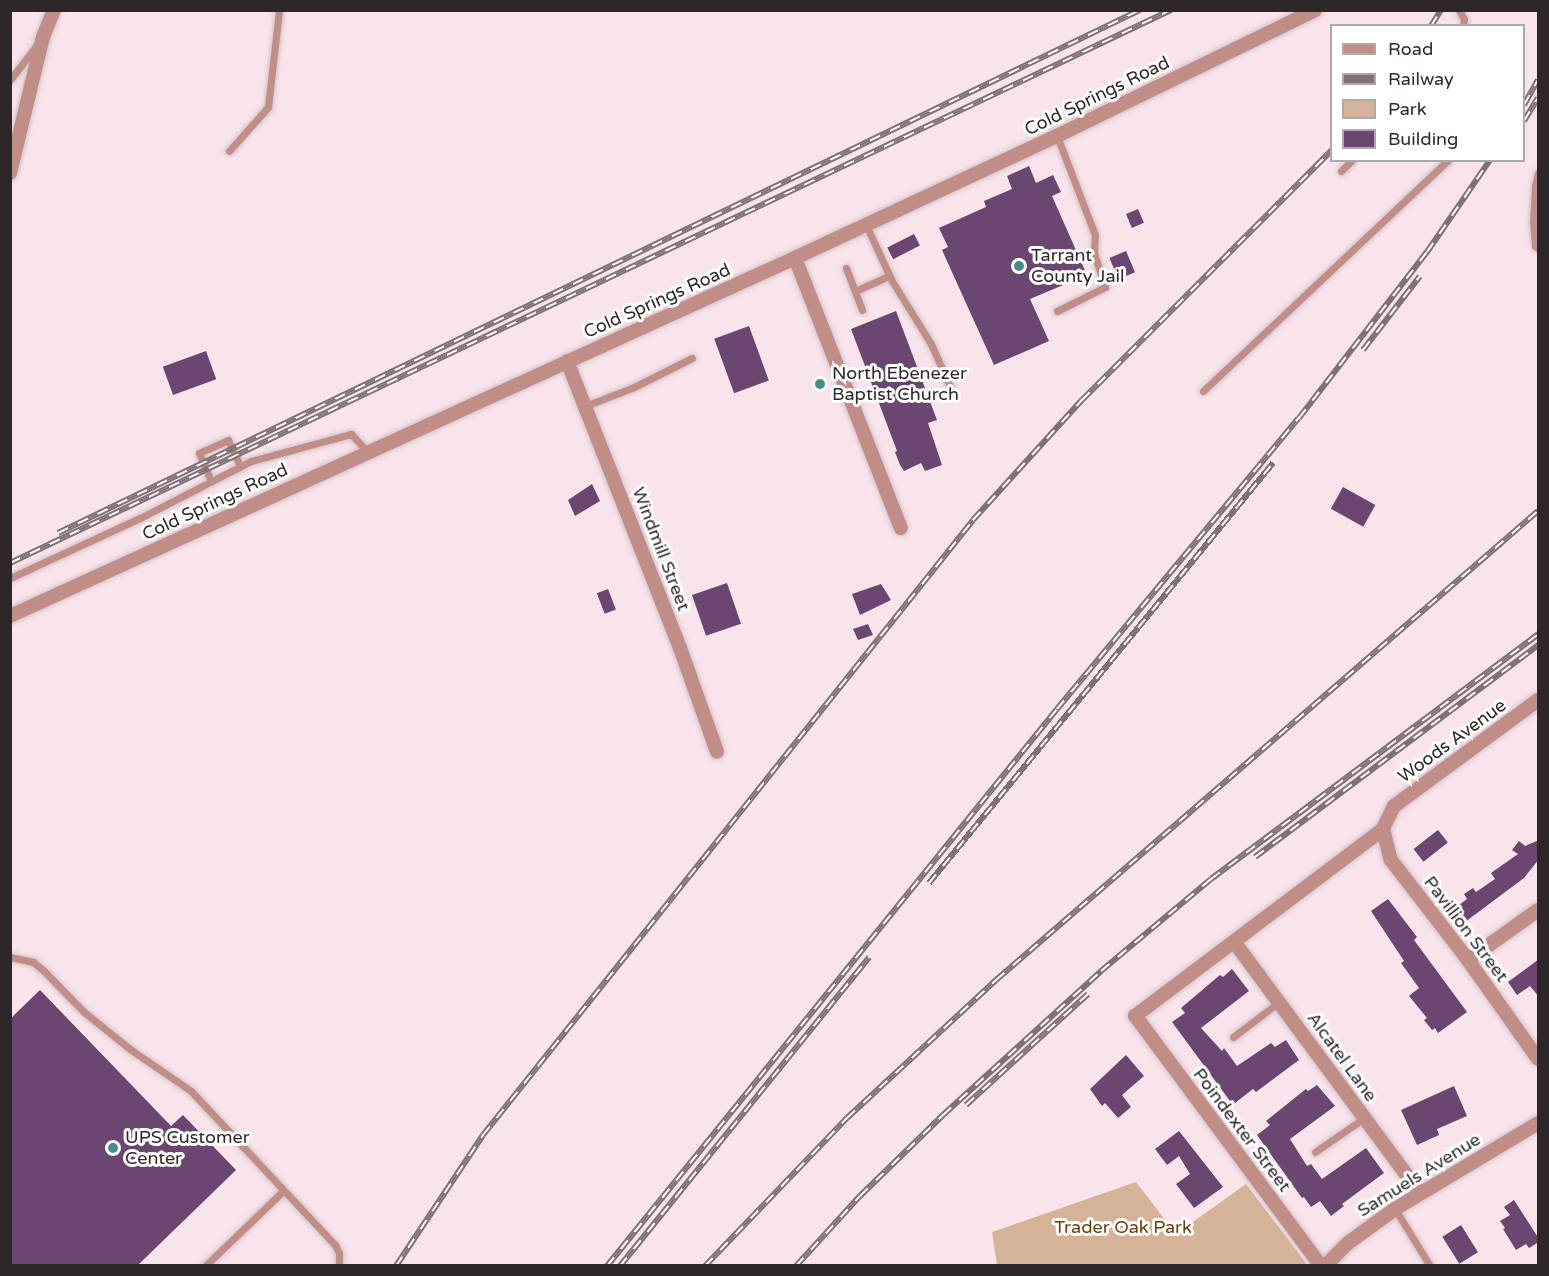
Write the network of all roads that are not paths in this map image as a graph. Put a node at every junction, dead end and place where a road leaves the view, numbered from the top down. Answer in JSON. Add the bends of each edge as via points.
{"nodes":[{"id":1,"x":54,"y":10,"type":"edge"},
{"id":2,"x":279,"y":10,"type":"edge"},
{"id":3,"x":1315,"y":10,"type":"edge"},
{"id":4,"x":1459,"y":10,"type":"edge"},
{"id":5,"x":1463,"y":24,"type":"edge"},
{"id":6,"x":43,"y":37,"type":"junction"},
{"id":7,"x":10,"y":80,"type":"edge"},
{"id":8,"x":1057,"y":136,"type":"junction"},
{"id":9,"x":229,"y":152,"type":"dead end"},
{"id":10,"x":1350,"y":162,"type":"edge"},
{"id":11,"x":1446,"y":162,"type":"edge"},
{"id":12,"x":1341,"y":171,"type":"dead end"},
{"id":13,"x":10,"y":173,"type":"edge"},
{"id":14,"x":1539,"y":173,"type":"edge"},
{"id":15,"x":866,"y":225,"type":"junction"},
{"id":16,"x":1539,"y":248,"type":"edge"},
{"id":17,"x":795,"y":258,"type":"junction"},
{"id":18,"x":846,"y":268,"type":"dead end"},
{"id":19,"x":889,"y":276,"type":"junction"},
{"id":20,"x":855,"y":291,"type":"junction"},
{"id":21,"x":862,"y":310,"type":"dead end"},
{"id":22,"x":1057,"y":311,"type":"dead end"},
{"id":23,"x":692,"y":358,"type":"dead end"},
{"id":24,"x":567,"y":362,"type":"junction"},
{"id":25,"x":951,"y":389,"type":"dead end"},
{"id":26,"x":1203,"y":391,"type":"dead end"},
{"id":27,"x":585,"y":406,"type":"junction"},
{"id":28,"x":368,"y":451,"type":"junction"},
{"id":29,"x":240,"y":466,"type":"junction"},
{"id":30,"x":211,"y":481,"type":"junction"},
{"id":31,"x":901,"y":528,"type":"dead end"},
{"id":32,"x":10,"y":578,"type":"edge"},
{"id":33,"x":10,"y":616,"type":"edge"},
{"id":34,"x":1539,"y":700,"type":"edge"},
{"id":35,"x":717,"y":752,"type":"dead end"},
{"id":36,"x":1383,"y":829,"type":"junction"},
{"id":37,"x":1539,"y":910,"type":"edge"},
{"id":38,"x":1235,"y":942,"type":"junction"},
{"id":39,"x":10,"y":957,"type":"edge"},
{"id":40,"x":1468,"y":960,"type":"junction"},
{"id":41,"x":1279,"y":1002,"type":"junction"},
{"id":42,"x":1233,"y":1037,"type":"dead end"},
{"id":43,"x":1539,"y":1059,"type":"edge"},
{"id":44,"x":1365,"y":1118,"type":"junction"},
{"id":45,"x":1539,"y":1123,"type":"edge"},
{"id":46,"x":1315,"y":1152,"type":"dead end"},
{"id":47,"x":284,"y":1191,"type":"junction"},
{"id":48,"x":1420,"y":1193,"type":"junction"},
{"id":49,"x":1395,"y":1209,"type":"junction"},
{"id":50,"x":205,"y":1266,"type":"edge"},
{"id":51,"x":339,"y":1266,"type":"edge"},
{"id":52,"x":1323,"y":1266,"type":"edge"},
{"id":53,"x":1430,"y":1266,"type":"edge"}],
"edges":[{"from":1,"to":6,"type":"street"},
{"from":2,"to":9,"type":"lane","via":[[268,107]]},
{"from":3,"to":8,"type":"street","name":"Cold Springs Road"},
{"from":4,"to":5,"type":"lane"},
{"from":6,"to":7,"type":"lane"},
{"from":6,"to":13,"type":"street"},
{"from":8,"to":15,"type":"street","name":"Cold Springs Road"},
{"from":8,"to":22,"type":"lane","via":[[1095,235],[1094,253],[1105,287]]},
{"from":10,"to":12,"type":"lane"},
{"from":11,"to":26,"type":"lane"},
{"from":14,"to":16,"type":"lane","via":[[1533,222],[1535,246]]},
{"from":15,"to":17,"type":"street","name":"Cold Springs Road"},
{"from":15,"to":19,"type":"lane"},
{"from":17,"to":24,"type":"street","name":"Cold Springs Road"},
{"from":17,"to":31,"type":"street"},
{"from":18,"to":20,"type":"lane"},
{"from":19,"to":20,"type":"lane"},
{"from":19,"to":25,"type":"lane","via":[[931,344]]},
{"from":20,"to":21,"type":"lane"},
{"from":23,"to":27,"type":"lane"},
{"from":24,"to":27,"type":"street","name":"Windmill Street"},
{"from":24,"to":28,"type":"street","name":"Cold Springs Road"},
{"from":27,"to":35,"type":"street","name":"Windmill Street"},
{"from":28,"to":29,"type":"lane","via":[[351,434]]},
{"from":28,"to":33,"type":"street","name":"Cold Springs Road"},
{"from":29,"to":30,"type":"lane"},
{"from":29,"to":30,"type":"lane","via":[[228,440],[199,453]]},
{"from":30,"to":32,"type":"lane"},
{"from":34,"to":36,"type":"street","name":"Woods Avenue","via":[[1394,806]]},
{"from":36,"to":38,"type":"street"},
{"from":36,"to":40,"type":"street","name":"Pavillion Street","via":[[1391,860]]},
{"from":37,"to":40,"type":"street"},
{"from":38,"to":41,"type":"street","name":"Alcatel Lane"},
{"from":38,"to":52,"type":"street","name":"Poindexter Street","via":[[1135,1016]]},
{"from":39,"to":47,"type":"lane","via":[[21,958],[43,970],[84,1012],[191,1090]]},
{"from":40,"to":43,"type":"street","name":"Pavillion Street"},
{"from":41,"to":42,"type":"lane"},
{"from":41,"to":44,"type":"street","name":"Alcatel Lane"},
{"from":44,"to":46,"type":"lane"},
{"from":44,"to":48,"type":"street","name":"Alcatel Lane"},
{"from":45,"to":48,"type":"street","name":"Samuels Avenue"},
{"from":47,"to":50,"type":"lane"},
{"from":47,"to":51,"type":"lane","via":[[335,1245]]},
{"from":48,"to":49,"type":"street","name":"Samuels Avenue"},
{"from":49,"to":52,"type":"street","name":"Samuels Avenue"},
{"from":49,"to":53,"type":"lane"}]}
